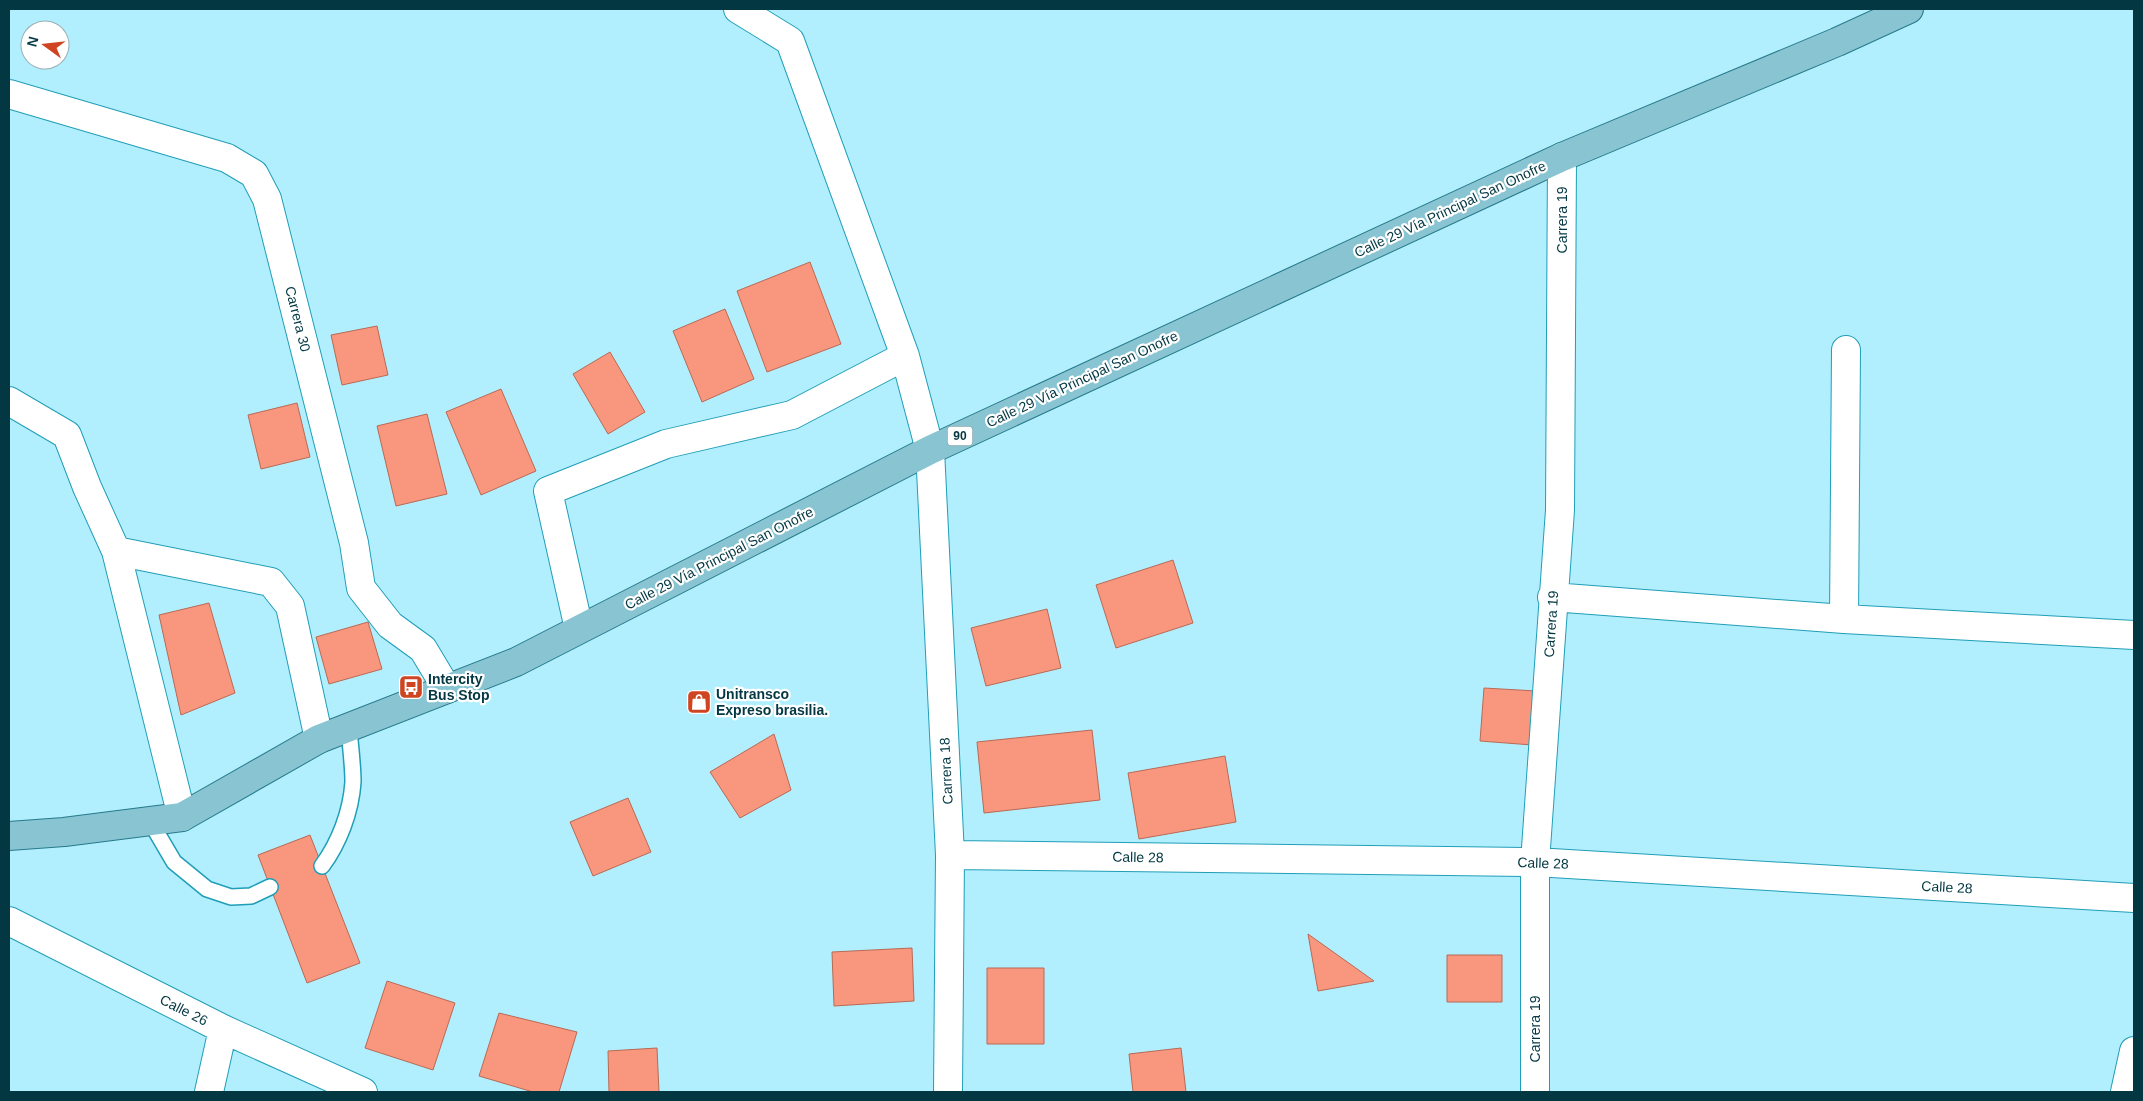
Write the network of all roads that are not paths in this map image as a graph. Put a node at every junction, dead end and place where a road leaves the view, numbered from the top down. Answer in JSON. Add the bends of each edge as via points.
{"nodes":[{"id":1,"x":738,"y":9,"type":"edge"},
{"id":2,"x":1909,"y":9,"type":"edge"},
{"id":3,"x":9,"y":94,"type":"edge"},
{"id":4,"x":1562,"y":156,"type":"junction"},
{"id":5,"x":1846,"y":350,"type":"dead end"},
{"id":6,"x":905,"y":356,"type":"junction"},
{"id":7,"x":9,"y":401,"type":"edge"},
{"id":8,"x":930,"y":450,"type":"junction"},
{"id":9,"x":116,"y":551,"type":"junction"},
{"id":10,"x":1552,"y":597,"type":"junction"},
{"id":11,"x":1844,"y":619,"type":"junction"},
{"id":12,"x":579,"y":629,"type":"junction"},
{"id":13,"x":2134,"y":635,"type":"edge"},
{"id":14,"x":448,"y":689,"type":"junction"},
{"id":15,"x":349,"y":727,"type":"junction"},
{"id":16,"x":319,"y":739,"type":"junction"},
{"id":17,"x":182,"y":817,"type":"junction"},
{"id":18,"x":150,"y":821,"type":"junction"},
{"id":19,"x":9,"y":836,"type":"edge"},
{"id":20,"x":950,"y":855,"type":"junction"},
{"id":21,"x":1535,"y":862,"type":"junction"},
{"id":22,"x":322,"y":866,"type":"dead end"},
{"id":23,"x":270,"y":887,"type":"dead end"},
{"id":24,"x":2134,"y":898,"type":"edge"},
{"id":25,"x":9,"y":921,"type":"edge"},
{"id":26,"x":223,"y":1029,"type":"junction"},
{"id":27,"x":2134,"y":1050,"type":"edge"},
{"id":28,"x":209,"y":1092,"type":"edge"},
{"id":29,"x":363,"y":1092,"type":"edge"},
{"id":30,"x":948,"y":1092,"type":"edge"},
{"id":31,"x":1535,"y":1092,"type":"edge"},
{"id":32,"x":2126,"y":1092,"type":"edge"}],
"edges":[{"from":1,"to":6,"type":"street","name":"Carrera 18","via":[[790,42]]},
{"from":2,"to":4,"type":"main road","name":"Calle 29 Vía Principal San Onofre","number":"90"},
{"from":3,"to":14,"type":"street","name":"Carrera 30","via":[[227,158],[254,174],[267,199],[354,543],[360,588],[390,625],[423,649]]},
{"from":4,"to":8,"type":"main road","name":"Calle 29 Vía Principal San Onofre","number":"90"},
{"from":4,"to":10,"type":"street","name":"Carrera 19","via":[[1560,510]]},
{"from":5,"to":11,"type":"street"},
{"from":6,"to":8,"type":"street","name":"Carrera 18"},
{"from":6,"to":12,"type":"street","via":[[792,415],[666,444],[548,491]]},
{"from":7,"to":9,"type":"street","via":[[67,435]]},
{"from":8,"to":12,"type":"main road","name":"Calle 29 Vía Principal San Onofre","number":"90"},
{"from":8,"to":20,"type":"street","name":"Carrera 18"},
{"from":9,"to":16,"type":"street","via":[[271,582],[290,606]]},
{"from":9,"to":17,"type":"street"},
{"from":10,"to":11,"type":"street"},
{"from":10,"to":21,"type":"street","name":"Carrera 19"},
{"from":11,"to":13,"type":"street"},
{"from":12,"to":14,"type":"main road","name":"Calle 29 Vía Principal San Onofre","number":"90","via":[[516,662]]},
{"from":14,"to":15,"type":"main road","name":"Calle 29 Vía Principal San Onofre","number":"90"},
{"from":15,"to":16,"type":"main road","name":"Calle 29 Vía Principal San Onofre","number":"90"},
{"from":15,"to":22,"type":"lane","via":[[353,783],[335,847]]},
{"from":16,"to":17,"type":"main road","name":"Calle 29 Vía Principal San Onofre","number":"90"},
{"from":17,"to":18,"type":"main road","name":"Calle 29 Vía Principal San Onofre","number":"90"},
{"from":18,"to":19,"type":"main road","name":"Calle 29 Vía Principal San Onofre","number":"90"},
{"from":18,"to":23,"type":"lane","via":[[174,862],[207,889],[231,897],[251,896]]},
{"from":20,"to":21,"type":"street","name":"Calle 28"},
{"from":20,"to":30,"type":"street","name":"Carrera 18"},
{"from":21,"to":24,"type":"street","name":"Calle 28"},
{"from":21,"to":31,"type":"street","name":"Carrera 19"},
{"from":25,"to":26,"type":"street","name":"Calle 26"},
{"from":26,"to":28,"type":"street"},
{"from":26,"to":29,"type":"street","name":"Calle 26"},
{"from":27,"to":32,"type":"street"}]}
